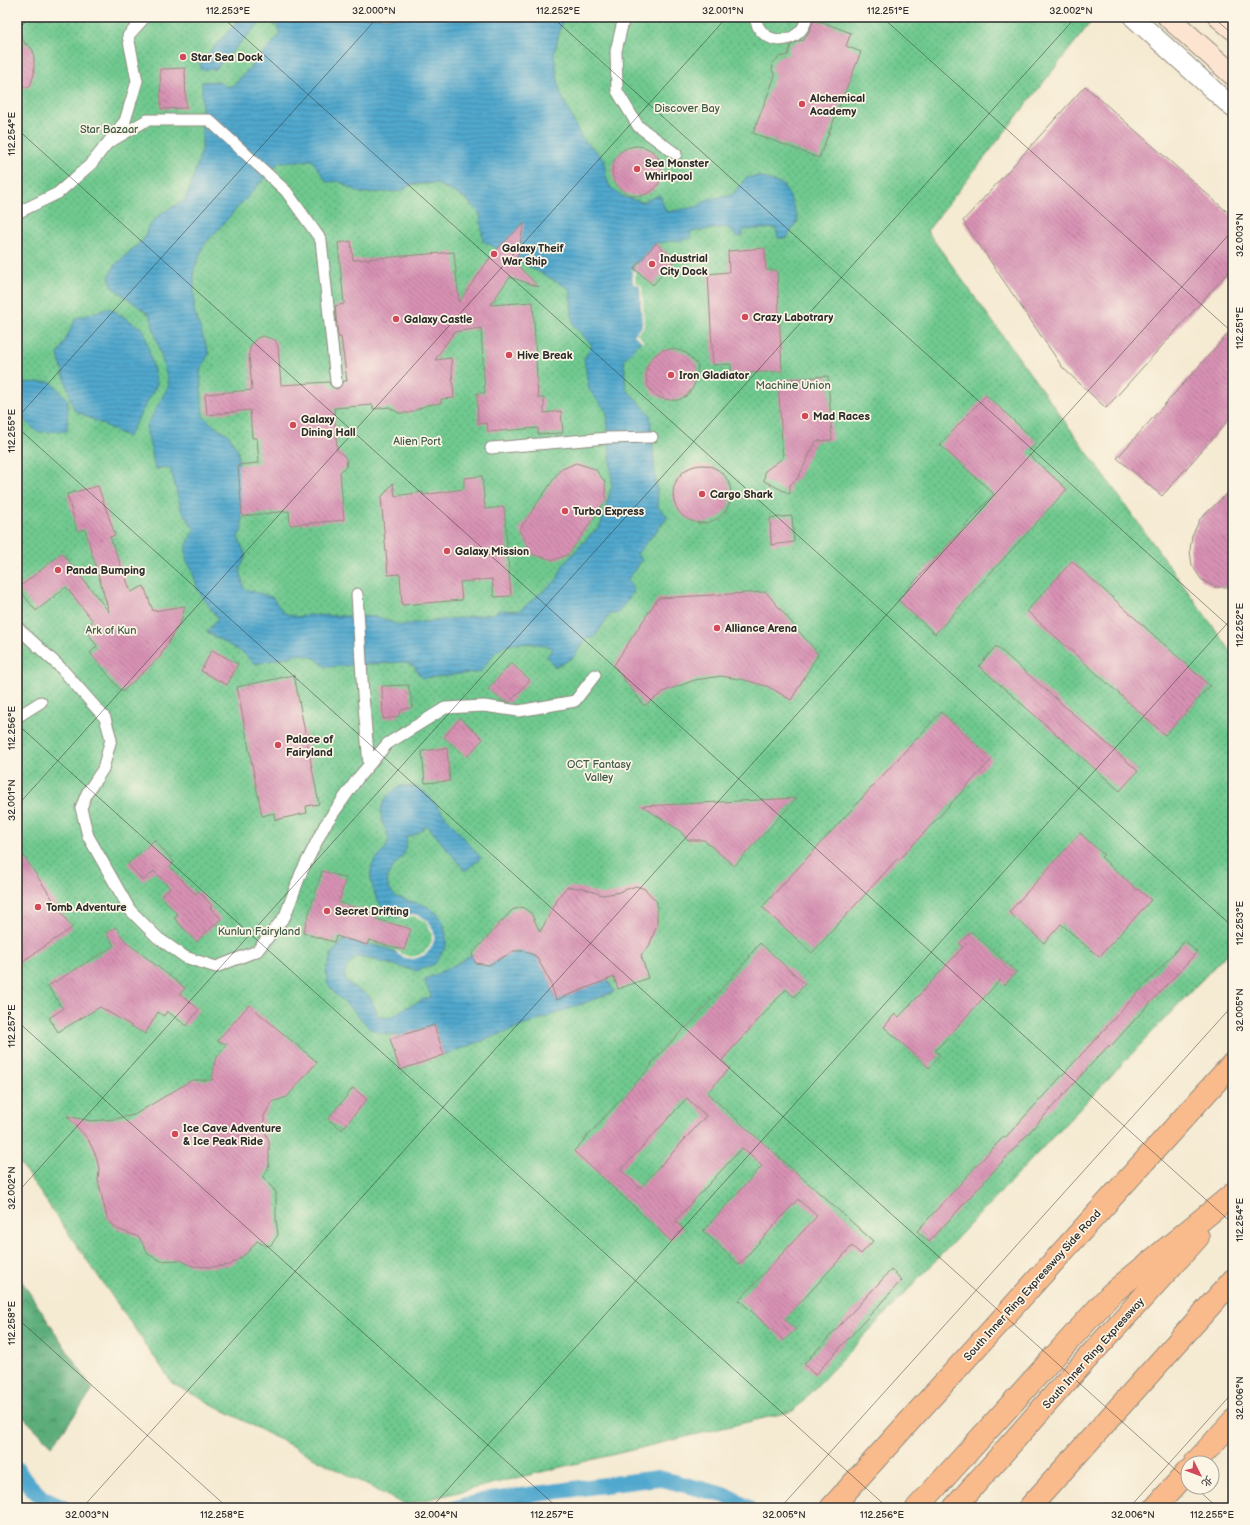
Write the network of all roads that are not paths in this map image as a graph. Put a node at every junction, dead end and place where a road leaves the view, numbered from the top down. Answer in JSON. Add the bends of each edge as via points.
{"nodes":[{"id":1,"x":145,"y":17,"type":"edge"},
{"id":2,"x":624,"y":17,"type":"edge"},
{"id":3,"x":755,"y":17,"type":"edge"},
{"id":4,"x":807,"y":17,"type":"edge"},
{"id":5,"x":1133,"y":17,"type":"edge"},
{"id":6,"x":1168,"y":17,"type":"edge"},
{"id":7,"x":1219,"y":17,"type":"edge"},
{"id":8,"x":1233,"y":29,"type":"edge"},
{"id":9,"x":1233,"y":75,"type":"edge"},
{"id":10,"x":1233,"y":108,"type":"edge"},
{"id":11,"x":108,"y":143,"type":"junction"},
{"id":12,"x":676,"y":154,"type":"dead end"},
{"id":13,"x":17,"y":213,"type":"edge"},
{"id":14,"x":336,"y":382,"type":"dead end"},
{"id":15,"x":652,"y":437,"type":"dead end"},
{"id":16,"x":491,"y":448,"type":"dead end"},
{"id":17,"x":358,"y":594,"type":"dead end"},
{"id":18,"x":17,"y":627,"type":"edge"},
{"id":19,"x":595,"y":675,"type":"dead end"},
{"id":20,"x":41,"y":702,"type":"dead end"},
{"id":21,"x":17,"y":717,"type":"edge"},
{"id":22,"x":369,"y":765,"type":"junction"},
{"id":23,"x":1233,"y":1063,"type":"edge"},
{"id":24,"x":1233,"y":1194,"type":"edge"},
{"id":25,"x":1233,"y":1199,"type":"edge"},
{"id":26,"x":1233,"y":1280,"type":"edge"},
{"id":27,"x":1233,"y":1421,"type":"edge"},
{"id":28,"x":1202,"y":1455,"type":"edge"},
{"id":29,"x":1180,"y":1480,"type":"edge"},
{"id":30,"x":922,"y":1503,"type":"edge"},
{"id":31,"x":831,"y":1508,"type":"edge"},
{"id":32,"x":954,"y":1508,"type":"edge"},
{"id":33,"x":1029,"y":1508,"type":"edge"},
{"id":34,"x":1155,"y":1508,"type":"edge"}],
"edges":[{"from":1,"to":11,"type":"street","via":[[128,36],[137,81],[125,121]]},
{"from":2,"to":12,"type":"street","via":[[616,51],[617,91],[638,126]]},
{"from":3,"to":4,"type":"street","via":[[763,34],[770,38],[786,40],[801,31]]},
{"from":5,"to":10,"type":"street"},
{"from":6,"to":9,"type":"main road"},
{"from":7,"to":8,"type":"main road"},
{"from":11,"to":13,"type":"street","via":[[91,164],[58,193]]},
{"from":11,"to":14,"type":"street","via":[[147,120],[209,120],[286,190],[321,240]]},
{"from":15,"to":16,"type":"street","via":[[608,438]]},
{"from":17,"to":22,"type":"street"},
{"from":18,"to":22,"type":"street","via":[[61,668],[105,718],[111,739],[103,769],[87,793],[81,808],[88,836],[130,910],[158,938],[185,957],[216,967],[257,951],[285,916],[301,873],[325,825]]},
{"from":19,"to":22,"type":"street","via":[[575,701],[519,710],[484,706],[445,708],[387,744]]},
{"from":20,"to":21,"type":"street"},
{"from":23,"to":31,"type":"main road","name":"South Inner Ring Expressway Side Road"},
{"from":24,"to":30,"type":"main road","via":[[1111,1294]]},
{"from":25,"to":32,"type":"main road","name":"South Inner Ring Expressway"},
{"from":26,"to":33,"type":"main road"},
{"from":27,"to":28,"type":"main road"},
{"from":29,"to":34,"type":"main road"}]}
